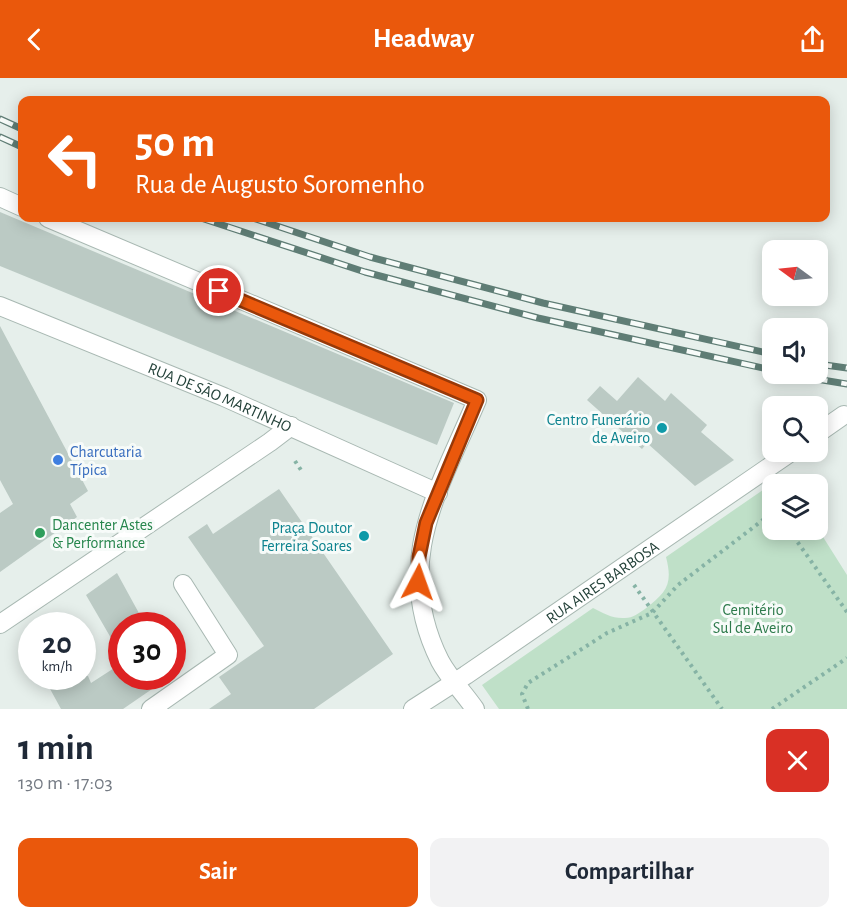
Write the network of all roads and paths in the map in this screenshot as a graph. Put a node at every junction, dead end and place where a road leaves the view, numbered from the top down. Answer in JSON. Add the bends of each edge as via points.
{"nodes":[{"id":1,"x":0,"y":197,"type":"edge"},
{"id":2,"x":18,"y":205,"type":"edge"},
{"id":3,"x":57,"y":222,"type":"edge"},
{"id":4,"x":0,"y":306,"type":"edge"},
{"id":5,"x":844,"y":415,"type":"dead end"},
{"id":6,"x":291,"y":426,"type":"junction"},
{"id":7,"x":828,"y":426,"type":"edge"},
{"id":8,"x":295,"y":461,"type":"dead end"},
{"id":9,"x":776,"y":462,"type":"edge"},
{"id":10,"x":303,"y":473,"type":"dead end"},
{"id":11,"x":438,"y":493,"type":"junction"},
{"id":12,"x":762,"y":521,"type":"edge"},
{"id":13,"x":796,"y":540,"type":"edge"},
{"id":14,"x":622,"y":567,"type":"junction"},
{"id":15,"x":183,"y":584,"type":"dead end"},
{"id":16,"x":847,"y":612,"type":"edge"},
{"id":17,"x":652,"y":613,"type":"junction"},
{"id":18,"x":0,"y":624,"type":"edge"},
{"id":19,"x":847,"y":658,"type":"edge"},
{"id":20,"x":455,"y":682,"type":"junction"},
{"id":21,"x":151,"y":709,"type":"edge"},
{"id":22,"x":413,"y":709,"type":"edge"},
{"id":23,"x":475,"y":709,"type":"edge"},
{"id":24,"x":528,"y":709,"type":"edge"},
{"id":25,"x":722,"y":709,"type":"edge"},
{"id":26,"x":772,"y":709,"type":"edge"}],
"edges":[{"from":1,"to":2,"type":"street"},
{"from":3,"to":11,"type":"street","via":[[477,400]]},
{"from":4,"to":6,"type":"street","name":"RUA DE SÃO MARTINHO"},
{"from":5,"to":7,"type":"street"},
{"from":6,"to":11,"type":"street","name":"RUA DE SÃO MARTINHO"},
{"from":6,"to":18,"type":"street"},
{"from":8,"to":10,"type":"path"},
{"from":9,"to":14,"type":"street","name":"RUA AIRES BARBOSA"},
{"from":11,"to":20,"type":"street","via":[[426,523],[418,582],[425,622],[440,662]]},
{"from":12,"to":17,"type":"path","via":[[678,585]]},
{"from":13,"to":16,"type":"path"},
{"from":14,"to":17,"type":"path"},
{"from":14,"to":20,"type":"street","name":"RUA AIRES BARBOSA"},
{"from":15,"to":21,"type":"street","via":[[228,656]]},
{"from":17,"to":24,"type":"path","via":[[608,633],[528,683],[522,694]]},
{"from":17,"to":25,"type":"path"},
{"from":19,"to":26,"type":"path"},
{"from":20,"to":22,"type":"street","name":"RUA AIRES BARBOSA"},
{"from":20,"to":23,"type":"street"}]}
